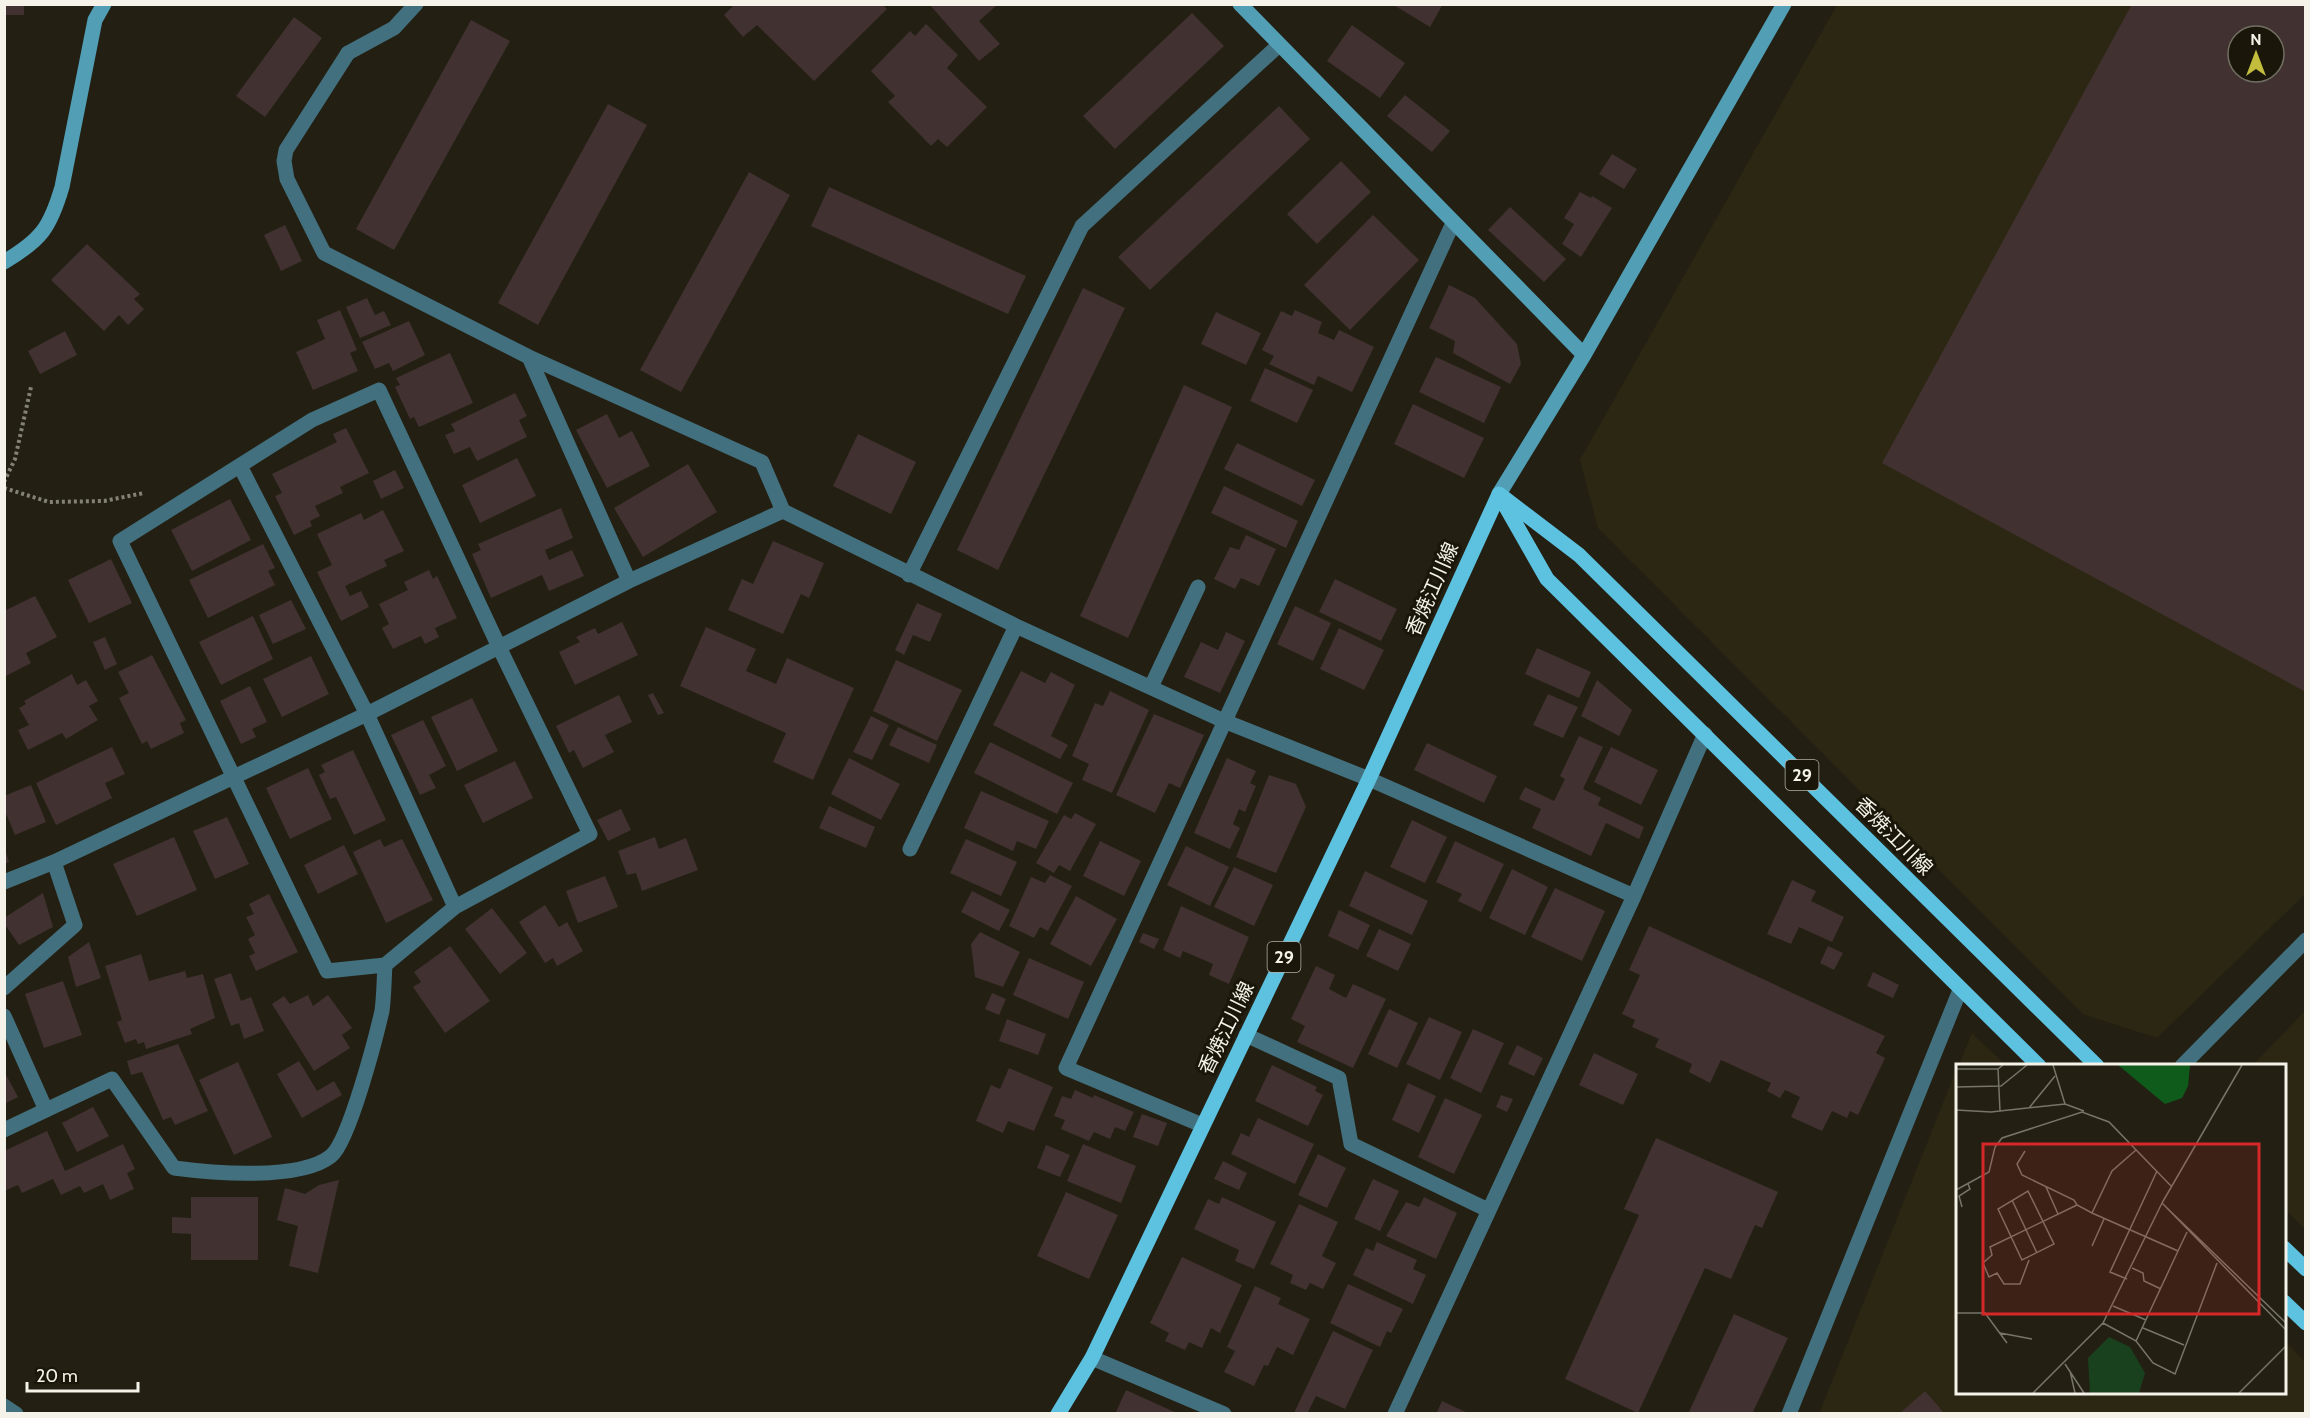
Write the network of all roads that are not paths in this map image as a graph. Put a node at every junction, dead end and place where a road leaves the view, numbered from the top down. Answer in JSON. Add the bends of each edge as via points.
{"nodes":[{"id":1,"x":104,"y":4,"type":"edge"},
{"id":2,"x":416,"y":4,"type":"edge"},
{"id":3,"x":1240,"y":4,"type":"edge"},
{"id":4,"x":1784,"y":4,"type":"edge"},
{"id":5,"x":1279,"y":45,"type":"junction"},
{"id":6,"x":1453,"y":223,"type":"junction"},
{"id":7,"x":4,"y":262,"type":"edge"},
{"id":8,"x":1584,"y":355,"type":"junction"},
{"id":9,"x":529,"y":357,"type":"junction"},
{"id":10,"x":240,"y":466,"type":"junction"},
{"id":11,"x":1499,"y":494,"type":"junction"},
{"id":12,"x":783,"y":511,"type":"junction"},
{"id":13,"x":909,"y":575,"type":"junction"},
{"id":14,"x":629,"y":581,"type":"junction"},
{"id":15,"x":1198,"y":587,"type":"dead end"},
{"id":16,"x":1016,"y":626,"type":"junction"},
{"id":17,"x":500,"y":649,"type":"junction"},
{"id":18,"x":1151,"y":687,"type":"junction"},
{"id":19,"x":367,"y":714,"type":"junction"},
{"id":20,"x":1224,"y":721,"type":"junction"},
{"id":21,"x":1705,"y":734,"type":"junction"},
{"id":22,"x":234,"y":775,"type":"junction"},
{"id":23,"x":1369,"y":779,"type":"junction"},
{"id":24,"x":910,"y":849,"type":"dead end"},
{"id":25,"x":54,"y":862,"type":"junction"},
{"id":26,"x":4,"y":882,"type":"edge"},
{"id":27,"x":1634,"y":896,"type":"junction"},
{"id":28,"x":454,"y":907,"type":"junction"},
{"id":29,"x":2306,"y":940,"type":"edge"},
{"id":30,"x":385,"y":965,"type":"junction"},
{"id":31,"x":4,"y":988,"type":"edge"},
{"id":32,"x":1960,"y":990,"type":"junction"},
{"id":33,"x":4,"y":1016,"type":"edge"},
{"id":34,"x":1246,"y":1035,"type":"junction"},
{"id":35,"x":2038,"y":1064,"type":"edge"},
{"id":36,"x":2096,"y":1064,"type":"edge"},
{"id":37,"x":2183,"y":1064,"type":"edge"},
{"id":38,"x":46,"y":1110,"type":"junction"},
{"id":39,"x":1202,"y":1125,"type":"junction"},
{"id":40,"x":4,"y":1130,"type":"edge"},
{"id":41,"x":1488,"y":1210,"type":"junction"},
{"id":42,"x":2286,"y":1250,"type":"edge"},
{"id":43,"x":2306,"y":1269,"type":"edge"},
{"id":44,"x":2286,"y":1304,"type":"edge"},
{"id":45,"x":2306,"y":1323,"type":"edge"},
{"id":46,"x":1092,"y":1358,"type":"junction"},
{"id":47,"x":4,"y":1406,"type":"edge"},
{"id":48,"x":16,"y":1413,"type":"edge"},
{"id":49,"x":1058,"y":1413,"type":"edge"},
{"id":50,"x":1224,"y":1413,"type":"edge"},
{"id":51,"x":1395,"y":1413,"type":"edge"},
{"id":52,"x":1789,"y":1413,"type":"edge"}],
"edges":[{"from":1,"to":7,"type":"street","via":[[95,20],[56,209],[47,228]]},
{"from":2,"to":9,"type":"street","via":[[394,28],[348,54],[286,150],[288,179],[324,253]]},
{"from":3,"to":5,"type":"street"},
{"from":4,"to":8,"type":"street"},
{"from":5,"to":6,"type":"street"},
{"from":5,"to":13,"type":"street","via":[[1082,226]]},
{"from":6,"to":8,"type":"street"},
{"from":6,"to":20,"type":"street"},
{"from":8,"to":11,"type":"street"},
{"from":9,"to":12,"type":"street","via":[[762,462]]},
{"from":9,"to":14,"type":"street"},
{"from":10,"to":17,"type":"street","via":[[312,420],[379,390]]},
{"from":10,"to":19,"type":"street"},
{"from":10,"to":22,"type":"street","via":[[120,541]]},
{"from":11,"to":21,"type":"main road","number":"29","via":[[1548,579]]},
{"from":11,"to":23,"type":"main road","name":"香焼江川線","number":"29"},
{"from":11,"to":36,"type":"main road","name":"香焼江川線","number":"29","via":[[1579,555]]},
{"from":12,"to":13,"type":"street"},
{"from":12,"to":14,"type":"street"},
{"from":13,"to":16,"type":"street"},
{"from":14,"to":17,"type":"street"},
{"from":15,"to":18,"type":"street"},
{"from":16,"to":18,"type":"street"},
{"from":16,"to":24,"type":"street"},
{"from":17,"to":19,"type":"street"},
{"from":17,"to":28,"type":"street","via":[[590,834]]},
{"from":18,"to":20,"type":"street"},
{"from":19,"to":22,"type":"street"},
{"from":19,"to":28,"type":"street"},
{"from":20,"to":23,"type":"street"},
{"from":20,"to":39,"type":"street","via":[[1066,1068]]},
{"from":21,"to":27,"type":"street"},
{"from":21,"to":32,"type":"main road","number":"29"},
{"from":22,"to":25,"type":"street"},
{"from":22,"to":30,"type":"street","via":[[327,971]]},
{"from":23,"to":27,"type":"street"},
{"from":23,"to":34,"type":"main road","name":"香焼江川線","number":"29"},
{"from":25,"to":26,"type":"street"},
{"from":25,"to":31,"type":"street","via":[[75,925]]},
{"from":27,"to":41,"type":"street"},
{"from":28,"to":30,"type":"street"},
{"from":29,"to":37,"type":"street"},
{"from":30,"to":38,"type":"street","via":[[382,1009],[346,1134],[332,1156],[306,1169],[207,1171],[174,1167],[112,1079]]},
{"from":32,"to":35,"type":"main road","number":"29"},
{"from":32,"to":52,"type":"street"},
{"from":33,"to":38,"type":"street"},
{"from":34,"to":39,"type":"main road","name":"香焼江川線","number":"29"},
{"from":34,"to":41,"type":"street","via":[[1339,1078],[1351,1144]]},
{"from":38,"to":40,"type":"street"},
{"from":39,"to":46,"type":"main road","name":"香焼江川線","number":"29"},
{"from":41,"to":51,"type":"street"},
{"from":42,"to":43,"type":"main road"},
{"from":44,"to":45,"type":"main road"},
{"from":46,"to":49,"type":"main road","name":"香焼江川線","number":"29"},
{"from":46,"to":50,"type":"street"},
{"from":47,"to":48,"type":"street"}]}
